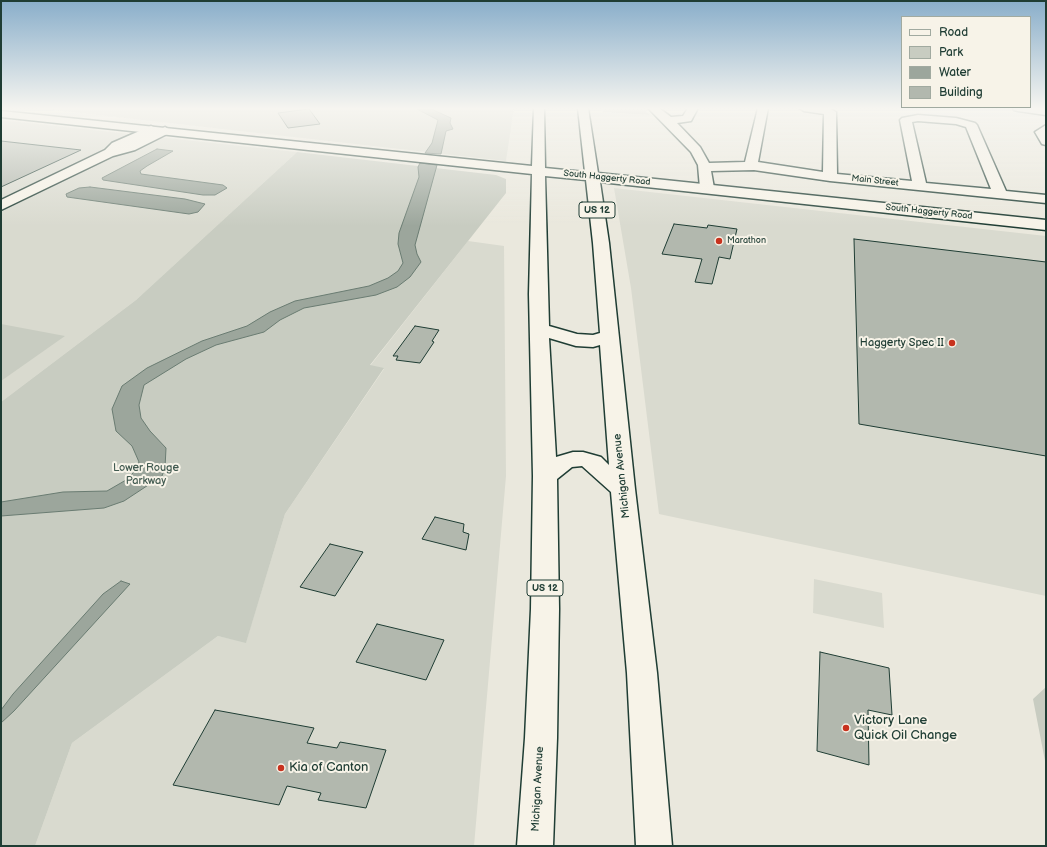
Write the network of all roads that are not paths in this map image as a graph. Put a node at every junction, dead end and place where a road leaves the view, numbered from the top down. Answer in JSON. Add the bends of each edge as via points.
{"nodes":[{"id":1,"x":115,"y":148,"type":"edge"},
{"id":2,"x":129,"y":148,"type":"edge"},
{"id":3,"x":323,"y":148,"type":"edge"},
{"id":4,"x":538,"y":148,"type":"edge"},
{"id":5,"x":588,"y":148,"type":"edge"},
{"id":6,"x":694,"y":148,"type":"edge"},
{"id":7,"x":756,"y":148,"type":"edge"},
{"id":8,"x":830,"y":148,"type":"edge"},
{"id":9,"x":912,"y":148,"type":"edge"},
{"id":10,"x":980,"y":148,"type":"edge"},
{"id":11,"x":109,"y":154,"type":"junction"},
{"id":12,"x":702,"y":161,"type":"junction"},
{"id":13,"x":753,"y":163,"type":"junction"},
{"id":14,"x":538,"y":170,"type":"junction"},
{"id":15,"x":592,"y":176,"type":"junction"},
{"id":16,"x":830,"y":177,"type":"junction"},
{"id":17,"x":920,"y":186,"type":"junction"},
{"id":18,"x":707,"y":188,"type":"junction"},
{"id":19,"x":1000,"y":194,"type":"junction"},
{"id":20,"x":1046,"y":199,"type":"edge"},
{"id":21,"x":1,"y":206,"type":"edge"},
{"id":22,"x":1046,"y":224,"type":"edge"},
{"id":23,"x":540,"y":329,"type":"junction"},
{"id":24,"x":608,"y":337,"type":"junction"},
{"id":25,"x":545,"y":476,"type":"junction"},
{"id":26,"x":623,"y":489,"type":"junction"},
{"id":27,"x":534,"y":846,"type":"edge"},
{"id":28,"x":654,"y":846,"type":"edge"}],
"edges":[{"from":1,"to":11,"type":"main road"},
{"from":2,"to":11,"type":"main road"},
{"from":3,"to":14,"type":"main road","name":"South Haggerty Road"},
{"from":4,"to":14,"type":"main road","name":"Michigan Avenue","number":"US 12"},
{"from":5,"to":15,"type":"main road","name":"Michigan Avenue","number":"US 12"},
{"from":6,"to":12,"type":"main road"},
{"from":7,"to":13,"type":"main road"},
{"from":8,"to":16,"type":"main road"},
{"from":9,"to":17,"type":"main road"},
{"from":10,"to":19,"type":"main road"},
{"from":11,"to":21,"type":"main road"},
{"from":12,"to":13,"type":"main road","name":"Main Street"},
{"from":12,"to":18,"type":"main road"},
{"from":13,"to":16,"type":"main road","name":"Main Street"},
{"from":14,"to":15,"type":"main road","name":"South Haggerty Road"},
{"from":14,"to":23,"type":"main road","name":"Michigan Avenue","number":"US 12"},
{"from":15,"to":18,"type":"main road","name":"South Haggerty Road"},
{"from":15,"to":24,"type":"main road","name":"Michigan Avenue","number":"US 12","via":[[601,243]]},
{"from":16,"to":17,"type":"main road","name":"Main Street"},
{"from":17,"to":19,"type":"main road","name":"Main Street"},
{"from":18,"to":22,"type":"main road","name":"South Haggerty Road"},
{"from":19,"to":20,"type":"main road","name":"Main Street"},
{"from":23,"to":24,"type":"main road","via":[[576,340],[593,341]]},
{"from":23,"to":25,"type":"main road","name":"Michigan Avenue","number":"US 12"},
{"from":24,"to":26,"type":"main road","name":"Michigan Avenue","number":"US 12"},
{"from":25,"to":26,"type":"main road","via":[[564,462],[583,459],[593,462]]},
{"from":25,"to":27,"type":"main road","name":"Michigan Avenue","number":"US 12","via":[[545,609]]},
{"from":26,"to":28,"type":"main road","name":"Michigan Avenue","number":"US 12","via":[[642,673]]}]}
